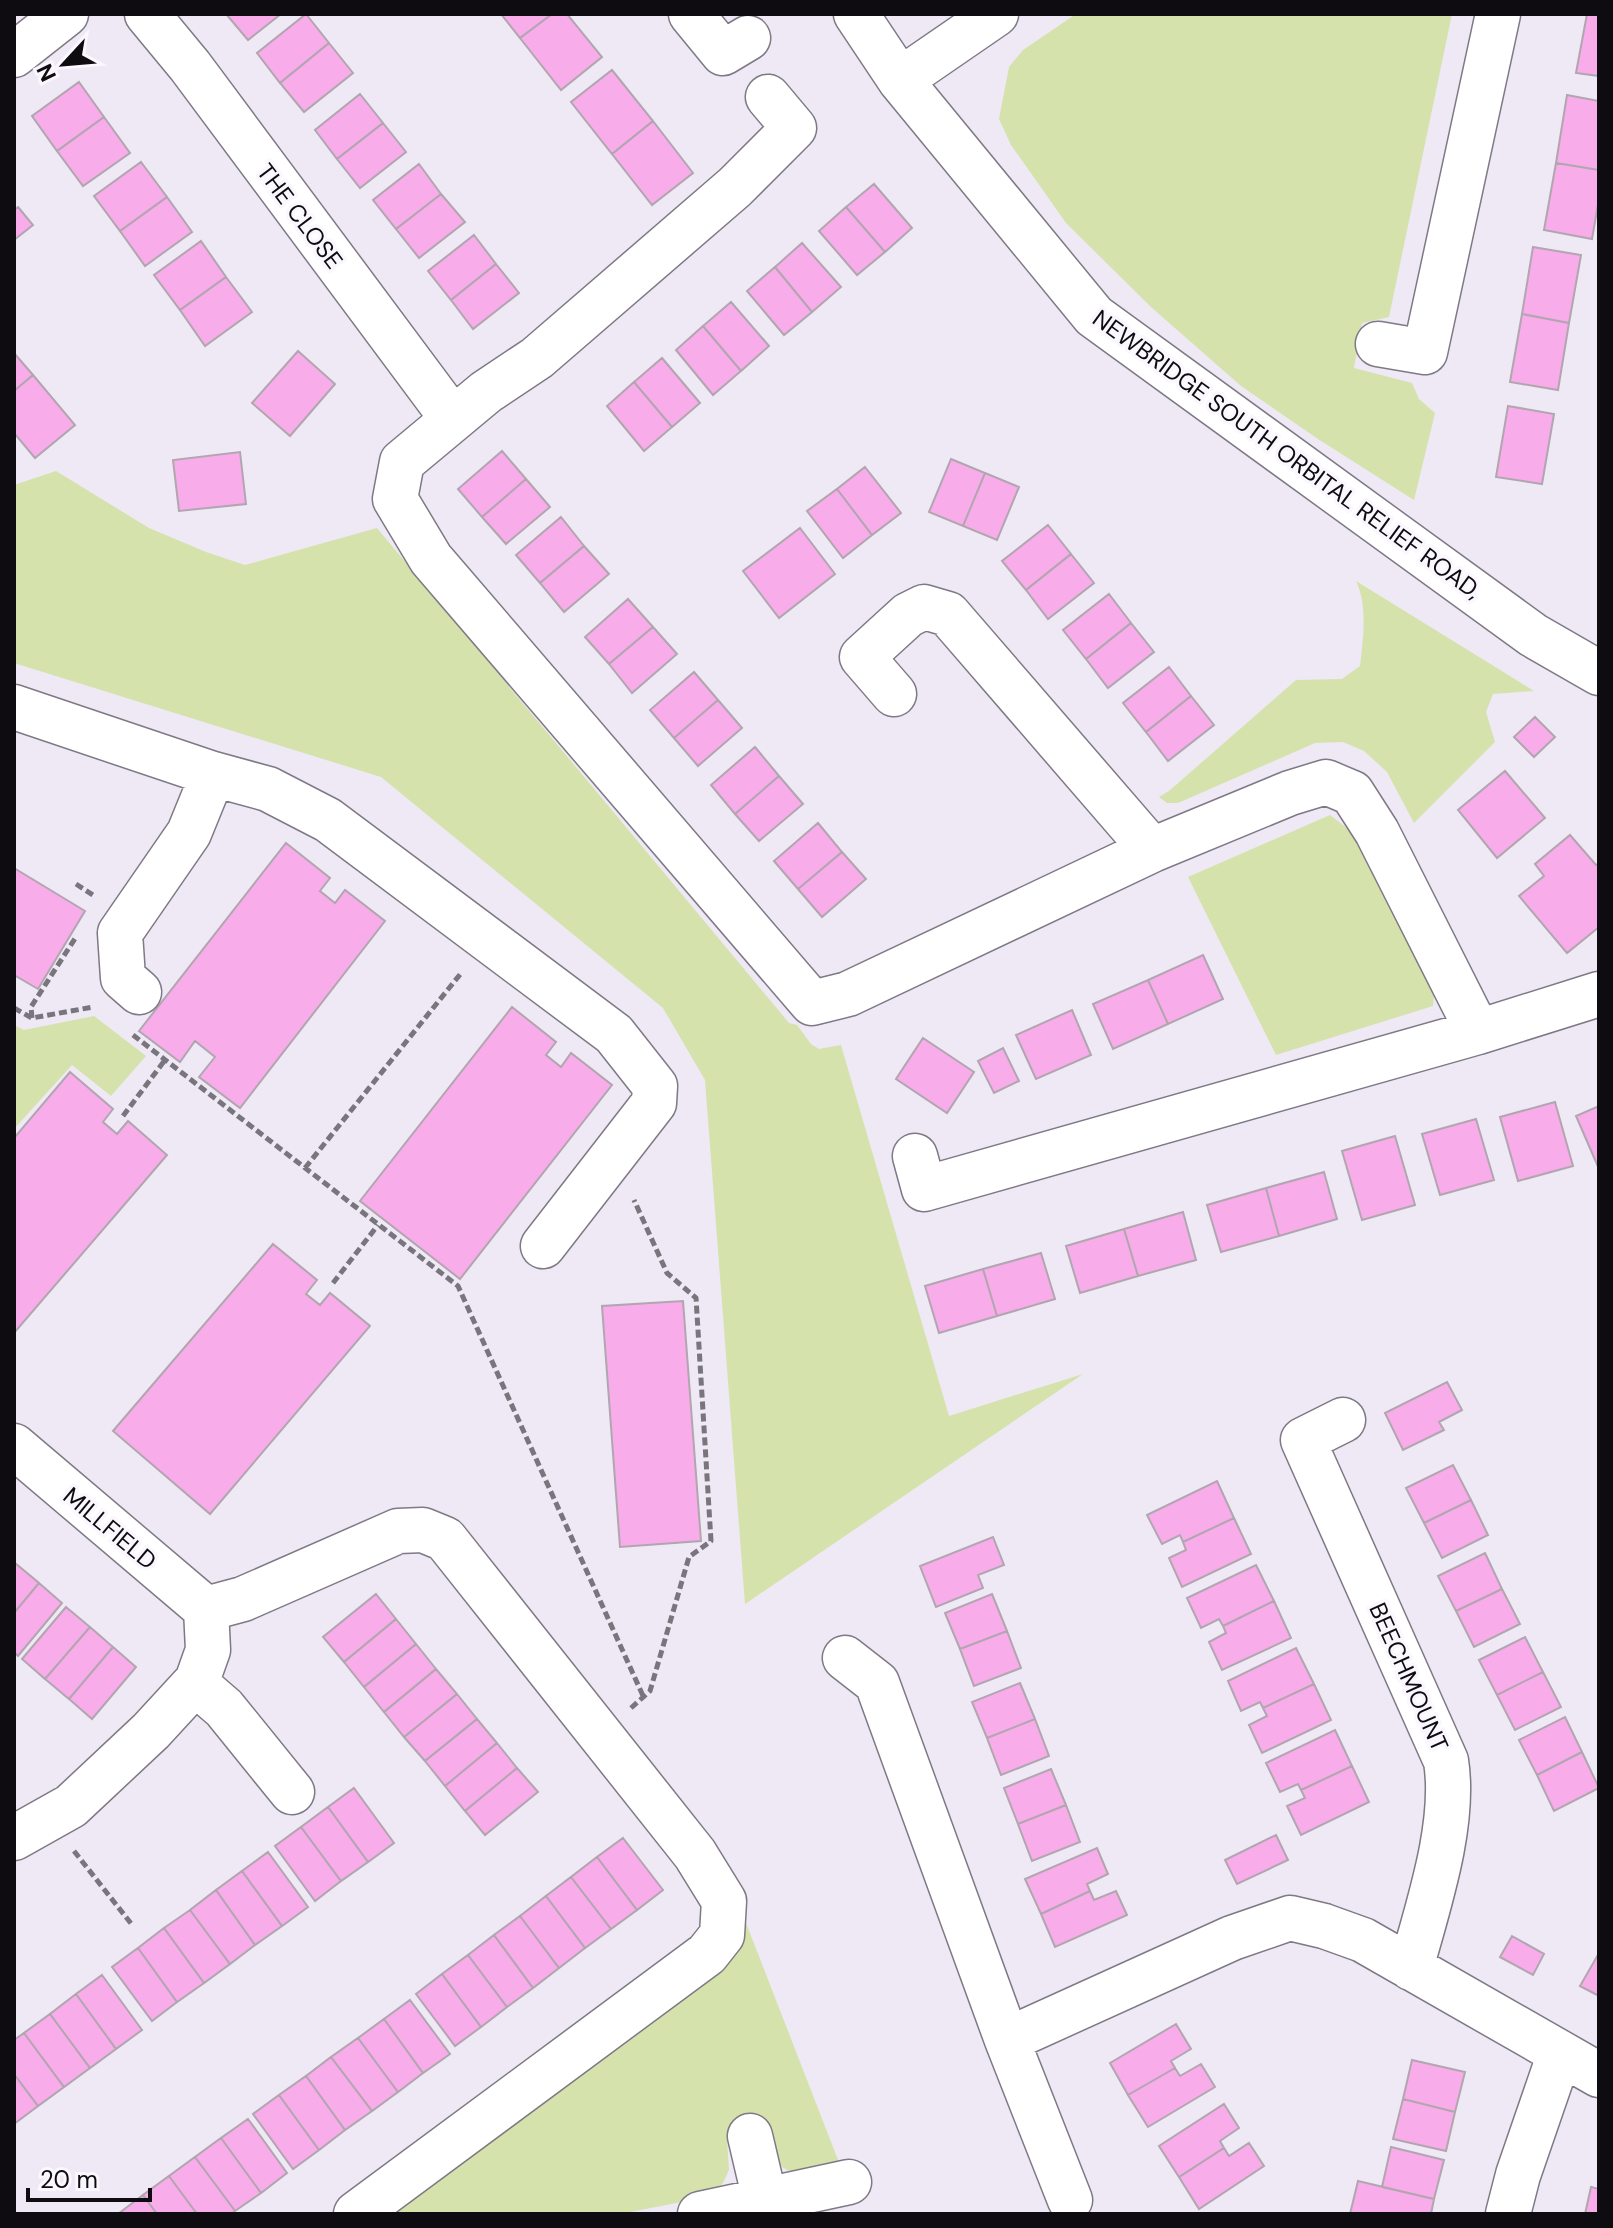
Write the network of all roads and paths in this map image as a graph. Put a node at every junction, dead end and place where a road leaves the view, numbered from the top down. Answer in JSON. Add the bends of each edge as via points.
{"nodes":[{"id":1,"x":66,"y":14,"type":"edge"},
{"id":2,"x":147,"y":14,"type":"edge"},
{"id":3,"x":691,"y":14,"type":"edge"},
{"id":4,"x":856,"y":14,"type":"edge"},
{"id":5,"x":996,"y":14,"type":"edge"},
{"id":6,"x":1498,"y":14,"type":"edge"},
{"id":7,"x":748,"y":38,"type":"dead end"},
{"id":8,"x":14,"y":55,"type":"edge"},
{"id":9,"x":900,"y":80,"type":"junction"},
{"id":10,"x":768,"y":97,"type":"dead end"},
{"id":11,"x":1378,"y":344,"type":"dead end"},
{"id":12,"x":452,"y":418,"type":"junction"},
{"id":13,"x":1599,"y":673,"type":"edge"},
{"id":14,"x":894,"y":694,"type":"dead end"},
{"id":15,"x":14,"y":707,"type":"edge"},
{"id":16,"x":213,"y":774,"type":"junction"},
{"id":17,"x":1152,"y":850,"type":"junction"},
{"id":18,"x":76,"y":884,"type":"dead end"},
{"id":19,"x":100,"y":899,"type":"dead end"},
{"id":20,"x":83,"y":926,"type":"dead end"},
{"id":21,"x":487,"y":940,"type":"junction"},
{"id":22,"x":1599,"y":994,"type":"edge"},
{"id":23,"x":96,"y":1007,"type":"dead end"},
{"id":24,"x":14,"y":1008,"type":"edge"},
{"id":25,"x":135,"y":1013,"type":"joint"},
{"id":26,"x":32,"y":1018,"type":"junction"},
{"id":27,"x":1478,"y":1032,"type":"junction"},
{"id":28,"x":165,"y":1060,"type":"junction"},
{"id":29,"x":123,"y":1116,"type":"dead end"},
{"id":30,"x":915,"y":1156,"type":"dead end"},
{"id":31,"x":305,"y":1168,"type":"junction"},
{"id":32,"x":630,"y":1191,"type":"dead end"},
{"id":33,"x":378,"y":1225,"type":"junction"},
{"id":34,"x":543,"y":1246,"type":"dead end"},
{"id":35,"x":333,"y":1283,"type":"dead end"},
{"id":36,"x":1343,"y":1420,"type":"dead end"},
{"id":37,"x":14,"y":1446,"type":"edge"},
{"id":38,"x":206,"y":1609,"type":"junction"},
{"id":39,"x":845,"y":1658,"type":"dead end"},
{"id":40,"x":195,"y":1683,"type":"junction"},
{"id":41,"x":644,"y":1698,"type":"junction"},
{"id":42,"x":599,"y":1734,"type":"junction"},
{"id":43,"x":292,"y":1792,"type":"dead end"},
{"id":44,"x":31,"y":1828,"type":"edge"},
{"id":45,"x":133,"y":1926,"type":"dead end"},
{"id":46,"x":1411,"y":1968,"type":"junction"},
{"id":47,"x":1007,"y":2040,"type":"junction"},
{"id":48,"x":1560,"y":2053,"type":"junction"},
{"id":49,"x":1599,"y":2075,"type":"edge"},
{"id":50,"x":750,"y":2136,"type":"dead end"},
{"id":51,"x":849,"y":2182,"type":"dead end"},
{"id":52,"x":765,"y":2200,"type":"junction"},
{"id":53,"x":1070,"y":2200,"type":"dead end"},
{"id":54,"x":356,"y":2214,"type":"edge"},
{"id":55,"x":700,"y":2214,"type":"edge"},
{"id":56,"x":1508,"y":2214,"type":"edge"}],
"edges":[{"from":1,"to":8,"type":"street"},
{"from":2,"to":12,"type":"street","name":"THE CLOSE"},
{"from":3,"to":7,"type":"street","via":[[723,53]]},
{"from":4,"to":9,"type":"street","name":"NEWBRIDGE SOUTH ORBITAL RELIEF ROAD,"},
{"from":5,"to":9,"type":"street"},
{"from":6,"to":11,"type":"street","via":[[1425,352]]},
{"from":9,"to":13,"type":"street","name":"NEWBRIDGE SOUTH ORBITAL RELIEF ROAD,","via":[[1094,316],[1533,635]]},
{"from":10,"to":12,"type":"street","via":[[794,128],[735,187],[537,358]]},
{"from":12,"to":17,"type":"street","via":[[402,462],[395,499],[431,559],[812,1003],[848,994]]},
{"from":14,"to":17,"type":"street","via":[[862,657],[924,607],[948,614]]},
{"from":15,"to":16,"type":"street"},
{"from":16,"to":21,"type":"street","via":[[268,789],[328,820]]},
{"from":16,"to":25,"type":"street","via":[[189,833],[120,933],[123,978]]},
{"from":17,"to":27,"type":"street","via":[[1326,782],[1352,793]]},
{"from":18,"to":19,"type":"path"},
{"from":20,"to":26,"type":"path","via":[[31,1007]]},
{"from":21,"to":31,"type":"path"},
{"from":21,"to":34,"type":"street","via":[[614,1034],[655,1086],[654,1103]]},
{"from":22,"to":27,"type":"street"},
{"from":23,"to":26,"type":"path"},
{"from":24,"to":26,"type":"path"},
{"from":25,"to":28,"type":"path"},
{"from":27,"to":30,"type":"street","via":[[924,1189]]},
{"from":28,"to":29,"type":"path"},
{"from":28,"to":31,"type":"path"},
{"from":31,"to":33,"type":"path"},
{"from":32,"to":41,"type":"path","via":[[667,1273],[696,1298],[711,1541],[689,1557]]},
{"from":33,"to":35,"type":"path"},
{"from":33,"to":41,"type":"path","via":[[458,1286]]},
{"from":36,"to":46,"type":"street","name":"BEECHMOUNT","via":[[1303,1440],[1446,1761],[1450,1788],[1435,1878]]},
{"from":37,"to":38,"type":"street","name":"MILLFIELD"},
{"from":38,"to":40,"type":"street","via":[[208,1650]]},
{"from":38,"to":42,"type":"street","via":[[243,1599],[398,1531],[423,1530],[445,1539]]},
{"from":39,"to":47,"type":"street","via":[[877,1683]]},
{"from":40,"to":43,"type":"street","via":[[224,1708]]},
{"from":40,"to":44,"type":"street","via":[[71,1806]]},
{"from":41,"to":42,"type":"path"},
{"from":42,"to":54,"type":"street","via":[[695,1854],[724,1901],[722,1935],[707,1954]]},
{"from":44,"to":45,"type":"path"},
{"from":46,"to":47,"type":"street","via":[[1363,1940],[1290,1918],[1232,1938]]},
{"from":46,"to":48,"type":"street"},
{"from":47,"to":53,"type":"street"},
{"from":48,"to":49,"type":"street"},
{"from":48,"to":56,"type":"street"},
{"from":50,"to":52,"type":"street"},
{"from":51,"to":52,"type":"street"},
{"from":52,"to":55,"type":"street"}]}
